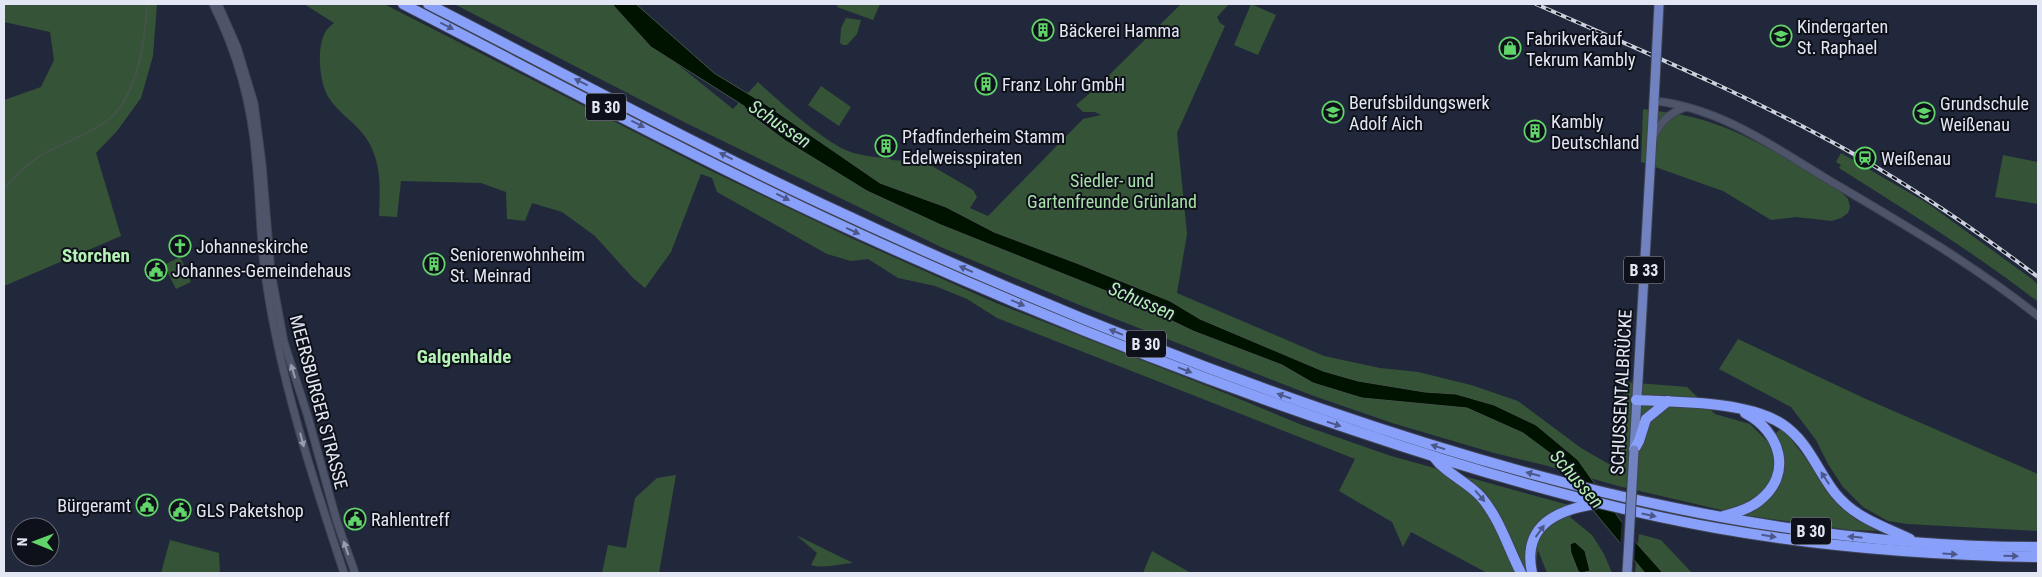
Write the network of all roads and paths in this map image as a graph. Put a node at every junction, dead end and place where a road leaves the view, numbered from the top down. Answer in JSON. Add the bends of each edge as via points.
{"nodes":[{"id":1,"x":213,"y":4,"type":"edge"},
{"id":2,"x":218,"y":4,"type":"edge"},
{"id":3,"x":403,"y":4,"type":"edge"},
{"id":4,"x":428,"y":4,"type":"edge"},
{"id":5,"x":1660,"y":4,"type":"edge"},
{"id":6,"x":1654,"y":101,"type":"junction"},
{"id":7,"x":1686,"y":107,"type":"junction"},
{"id":8,"x":1652,"y":141,"type":"junction"},
{"id":9,"x":2038,"y":316,"type":"edge"},
{"id":10,"x":1636,"y":400,"type":"junction"},
{"id":11,"x":1668,"y":401,"type":"junction"},
{"id":12,"x":1737,"y":409,"type":"junction"},
{"id":13,"x":1634,"y":450,"type":"junction"},
{"id":14,"x":1434,"y":457,"type":"junction"},
{"id":15,"x":1601,"y":503,"type":"junction"},
{"id":16,"x":1719,"y":517,"type":"junction"},
{"id":17,"x":1904,"y":543,"type":"junction"},
{"id":18,"x":1917,"y":547,"type":"junction"},
{"id":19,"x":2038,"y":547,"type":"edge"},
{"id":20,"x":2038,"y":557,"type":"edge"},
{"id":21,"x":344,"y":573,"type":"edge"},
{"id":22,"x":355,"y":573,"type":"edge"},
{"id":23,"x":1520,"y":573,"type":"edge"},
{"id":24,"x":1532,"y":573,"type":"edge"},
{"id":25,"x":1627,"y":573,"type":"edge"}],
"edges":[{"from":1,"to":21,"type":"street","name":"MEERSBURGER STRASSE","one_way":true,"via":[[227,36],[247,100],[256,158],[265,273],[277,344],[309,465]]},
{"from":22,"to":2,"type":"street","name":"MEERSBURGER STRASSE","one_way":true,"via":[[284,342],[271,272],[254,103],[237,47]]},
{"from":3,"to":14,"type":"highway","number":"B 30","one_way":true,"via":[[809,210],[935,268],[1239,391]]},
{"from":16,"to":4,"type":"highway","number":"B 30","one_way":true,"via":[[1614,495],[1437,447],[1174,355],[1018,292],[816,201]]},
{"from":5,"to":6,"type":"main road","name":"SCHUSSENTALBRÜCKE","number":"B 33","bridge":true},
{"from":6,"to":7,"type":"street"},
{"from":6,"to":8,"type":"main road","name":"SCHUSSENTALBRÜCKE","number":"B 33"},
{"from":7,"to":8,"type":"street","via":[[1665,118]]},
{"from":7,"to":9,"type":"street","via":[[1731,124],[1896,219]]},
{"from":8,"to":10,"type":"main road","name":"SCHUSSENTALBRÜCKE","number":"B 33"},
{"from":10,"to":11,"type":"highway"},
{"from":10,"to":13,"type":"main road","name":"SCHUSSENTALBRÜCKE","number":"B 33"},
{"from":11,"to":12,"type":"highway"},
{"from":11,"to":13,"type":"highway","via":[[1646,418]]},
{"from":12,"to":16,"type":"highway","via":[[1764,425],[1772,435],[1778,450],[1779,466],[1777,478],[1759,502]]},
{"from":17,"to":12,"type":"highway","one_way":true,"via":[[1836,495],[1798,437],[1780,422],[1758,412]]},
{"from":13,"to":25,"type":"main road","name":"SCHUSSENTALBRÜCKE","number":"B 33","bridge":true},
{"from":14,"to":15,"type":"highway","number":"B 30"},
{"from":14,"to":23,"type":"highway","one_way":true,"via":[[1441,467],[1482,497],[1501,529]]},
{"from":15,"to":17,"type":"highway","number":"B 30","one_way":true,"via":[[1701,526],[1803,541]]},
{"from":24,"to":15,"type":"highway","one_way":true,"via":[[1533,539],[1540,528],[1560,512]]},
{"from":17,"to":16,"type":"highway","number":"B 30","one_way":true},
{"from":17,"to":18,"type":"highway"},
{"from":17,"to":18,"type":"highway","number":"B 30"},
{"from":18,"to":19,"type":"highway","number":"B 30"},
{"from":18,"to":20,"type":"highway","number":"B 30","one_way":true}]}
